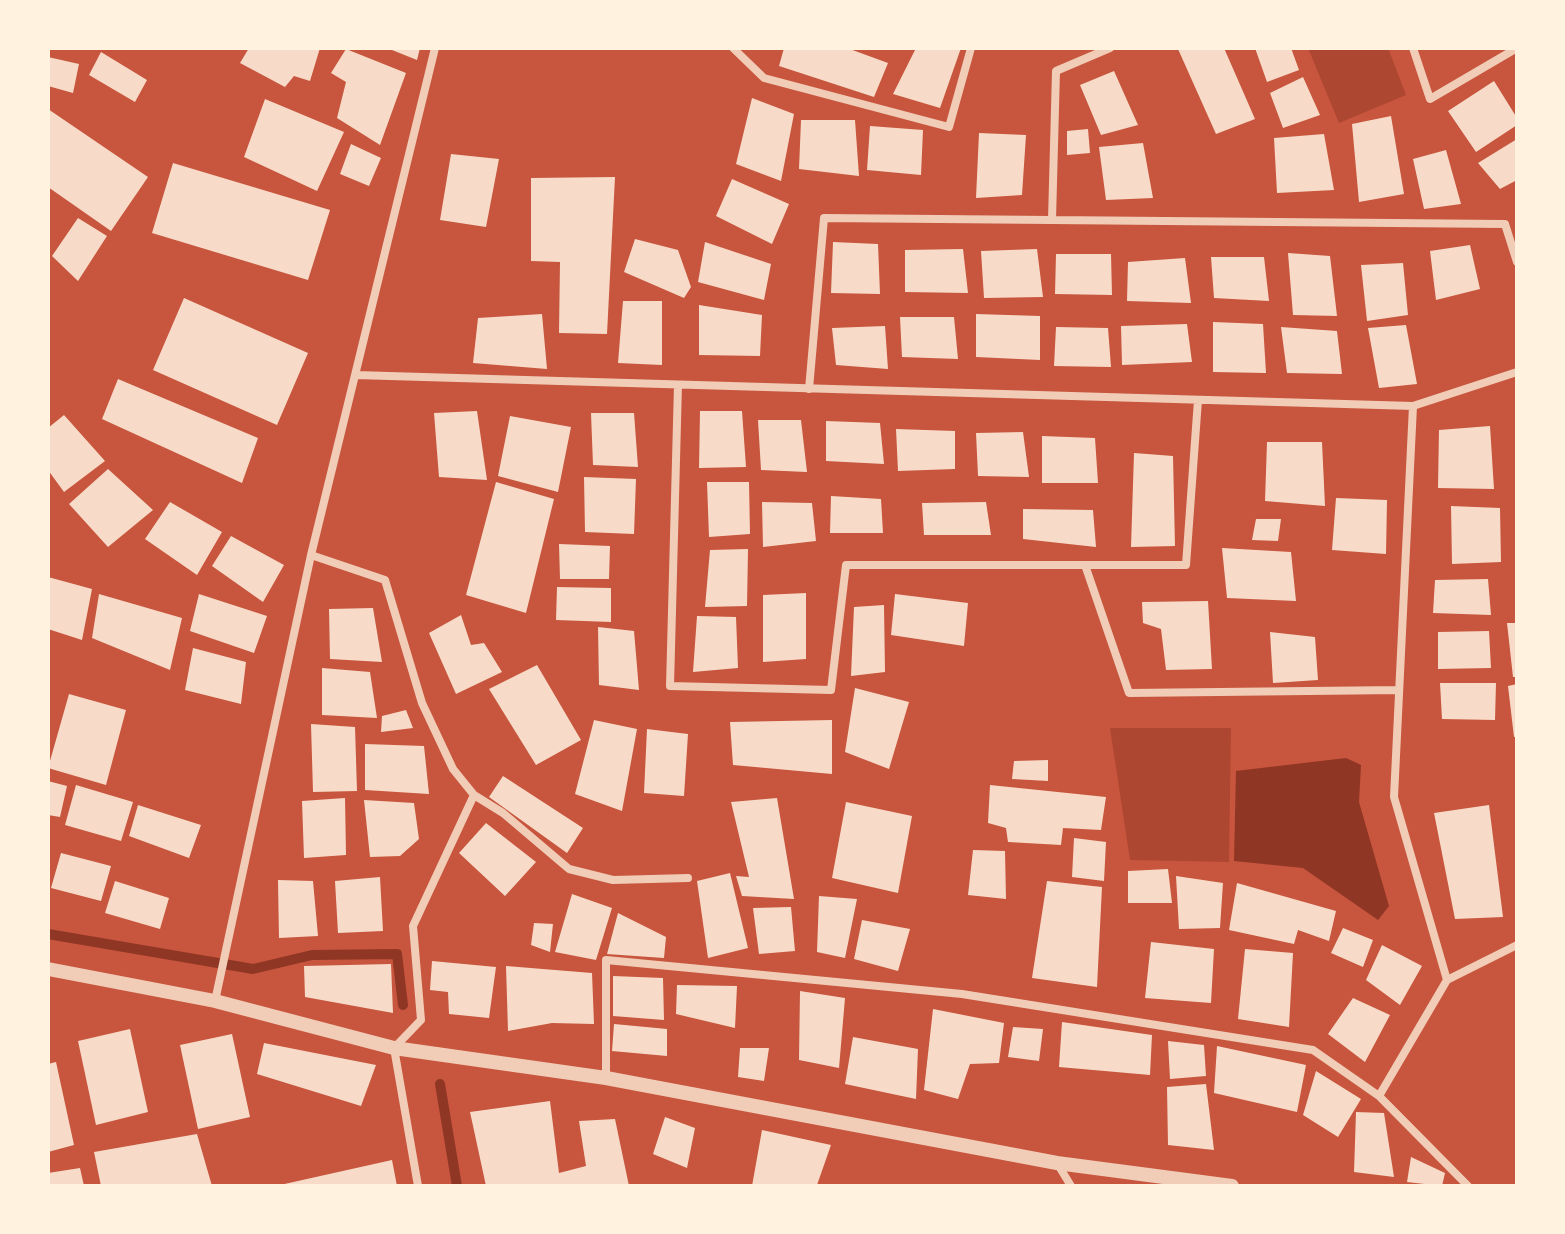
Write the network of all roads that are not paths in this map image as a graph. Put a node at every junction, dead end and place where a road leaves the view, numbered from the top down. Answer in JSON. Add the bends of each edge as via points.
{"nodes":[{"id":1,"x":435,"y":48,"type":"edge"},
{"id":2,"x":733,"y":48,"type":"edge"},
{"id":3,"x":971,"y":48,"type":"edge"},
{"id":4,"x":1110,"y":48,"type":"edge"},
{"id":5,"x":1413,"y":48,"type":"edge"},
{"id":6,"x":1517,"y":48,"type":"edge"},
{"id":7,"x":1052,"y":220,"type":"junction"},
{"id":8,"x":1517,"y":262,"type":"edge"},
{"id":9,"x":1517,"y":372,"type":"edge"},
{"id":10,"x":355,"y":375,"type":"junction"},
{"id":11,"x":678,"y":385,"type":"junction"},
{"id":12,"x":809,"y":389,"type":"junction"},
{"id":13,"x":1198,"y":400,"type":"junction"},
{"id":14,"x":1413,"y":406,"type":"junction"},
{"id":15,"x":311,"y":555,"type":"junction"},
{"id":16,"x":1085,"y":565,"type":"junction"},
{"id":17,"x":1399,"y":690,"type":"junction"},
{"id":18,"x":474,"y":795,"type":"junction"},
{"id":19,"x":688,"y":878,"type":"dead end"},
{"id":20,"x":1517,"y":945,"type":"edge"},
{"id":21,"x":48,"y":969,"type":"edge"},
{"id":22,"x":1447,"y":980,"type":"junction"},
{"id":23,"x":217,"y":994,"type":"junction"},
{"id":24,"x":394,"y":1048,"type":"junction"},
{"id":25,"x":606,"y":1078,"type":"junction"},
{"id":26,"x":1379,"y":1096,"type":"junction"},
{"id":27,"x":1057,"y":1163,"type":"junction"},
{"id":28,"x":418,"y":1186,"type":"edge"},
{"id":29,"x":1071,"y":1186,"type":"edge"},
{"id":30,"x":1232,"y":1186,"type":"edge"},
{"id":31,"x":1468,"y":1186,"type":"edge"}],
"edges":[{"from":1,"to":10,"type":"street"},
{"from":2,"to":3,"type":"street","via":[[764,78],[949,127]]},
{"from":4,"to":7,"type":"street","via":[[1056,71]]},
{"from":5,"to":6,"type":"street","via":[[1430,99]]},
{"from":7,"to":8,"type":"street","via":[[1505,224]]},
{"from":7,"to":12,"type":"street","via":[[824,218]]},
{"from":9,"to":14,"type":"street"},
{"from":10,"to":11,"type":"street"},
{"from":10,"to":15,"type":"street"},
{"from":11,"to":12,"type":"street"},
{"from":11,"to":16,"type":"street","via":[[670,686],[831,690],[846,565]]},
{"from":12,"to":13,"type":"street"},
{"from":13,"to":14,"type":"street"},
{"from":13,"to":16,"type":"street","via":[[1186,565]]},
{"from":14,"to":17,"type":"street"},
{"from":15,"to":18,"type":"street","via":[[385,580],[422,703],[453,769]]},
{"from":15,"to":23,"type":"street"},
{"from":16,"to":17,"type":"street","via":[[1129,693]]},
{"from":17,"to":22,"type":"street","via":[[1394,797]]},
{"from":18,"to":19,"type":"street","via":[[569,869],[613,880]]},
{"from":18,"to":24,"type":"street","via":[[413,926],[421,1020]]},
{"from":20,"to":22,"type":"street"},
{"from":21,"to":23,"type":"street"},
{"from":22,"to":26,"type":"street"},
{"from":23,"to":24,"type":"street"},
{"from":24,"to":25,"type":"street"},
{"from":24,"to":28,"type":"street"},
{"from":25,"to":26,"type":"street","via":[[606,960],[962,994],[1313,1050]]},
{"from":25,"to":27,"type":"street"},
{"from":26,"to":31,"type":"street"},
{"from":27,"to":29,"type":"street"},
{"from":27,"to":30,"type":"street"}]}
